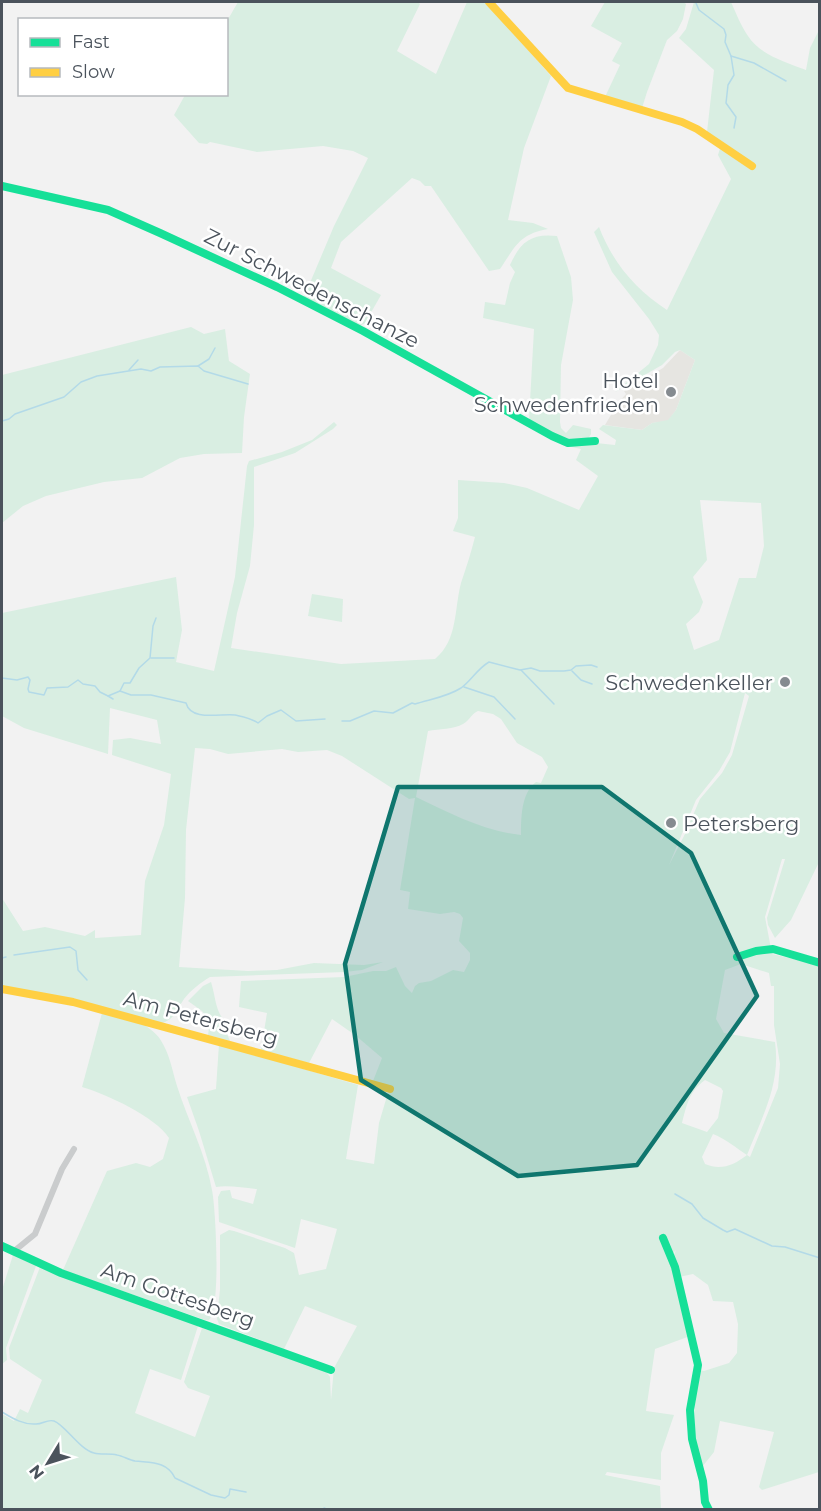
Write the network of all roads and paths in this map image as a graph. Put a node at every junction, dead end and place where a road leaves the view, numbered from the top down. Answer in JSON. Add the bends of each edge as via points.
{"nodes":[{"id":1,"x":489,"y":2,"type":"edge"},
{"id":2,"x":752,"y":166,"type":"dead end"},
{"id":3,"x":2,"y":186,"type":"edge"},
{"id":4,"x":596,"y":441,"type":"dead end"},
{"id":5,"x":737,"y":957,"type":"dead end"},
{"id":6,"x":819,"y":963,"type":"edge"},
{"id":7,"x":2,"y":988,"type":"edge"},
{"id":8,"x":390,"y":1089,"type":"dead end"},
{"id":9,"x":74,"y":1149,"type":"dead end"},
{"id":10,"x":663,"y":1238,"type":"dead end"},
{"id":11,"x":2,"y":1246,"type":"edge"},
{"id":12,"x":13,"y":1252,"type":"junction"},
{"id":13,"x":331,"y":1370,"type":"dead end"},
{"id":14,"x":710,"y":1509,"type":"edge"}],
"edges":[{"from":1,"to":2,"type":"street","via":[[567,88],[682,122]]},
{"from":3,"to":4,"type":"street","name":"Zur Schwedenschanze","via":[[115,213],[334,316],[552,436],[568,443]]},
{"from":5,"to":6,"type":"street","via":[[773,949]]},
{"from":7,"to":8,"type":"street","name":"Am Petersberg","via":[[73,1002]]},
{"from":9,"to":12,"type":"street","via":[[35,1234]]},
{"from":10,"to":14,"type":"street","via":[[675,1267],[698,1365],[690,1410],[692,1439],[705,1502]]},
{"from":11,"to":12,"type":"street","name":"Am Gottesberg"},
{"from":12,"to":13,"type":"street","name":"Am Gottesberg"}]}
